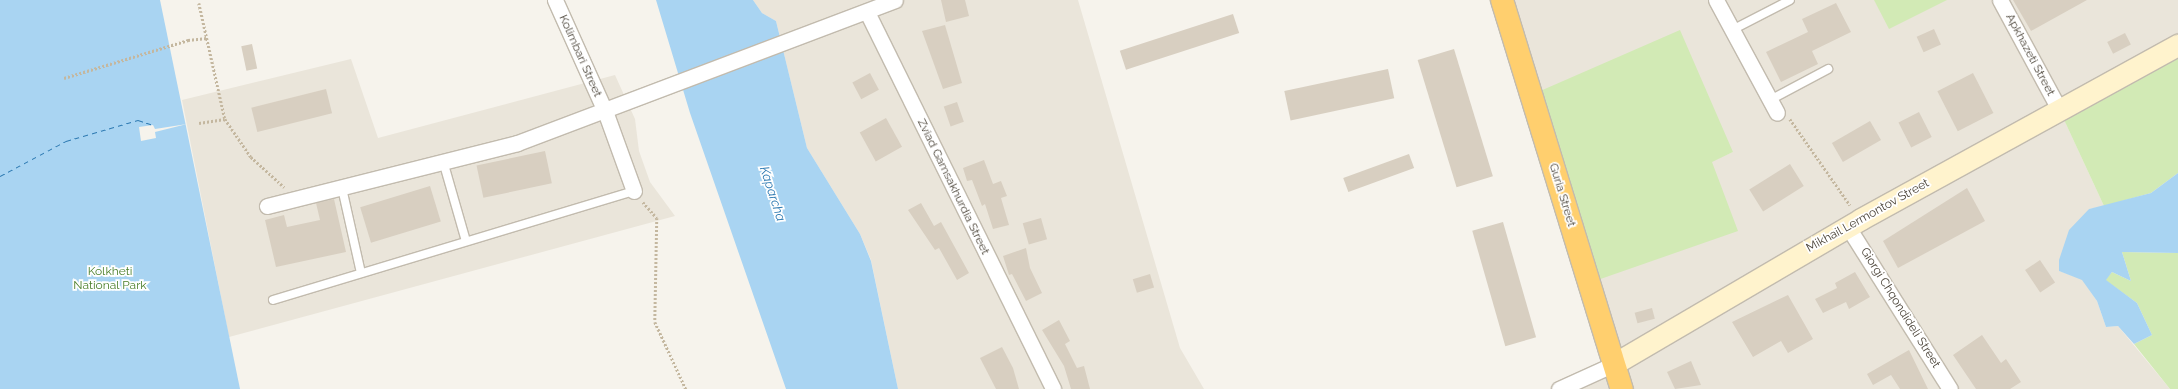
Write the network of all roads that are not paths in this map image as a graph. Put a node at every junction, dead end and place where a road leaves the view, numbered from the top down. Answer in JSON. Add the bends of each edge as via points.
{"nodes":[{"id":1,"x":555,"y":0,"type":"edge"},
{"id":2,"x":895,"y":0,"type":"edge"},
{"id":3,"x":1502,"y":0,"type":"edge"},
{"id":4,"x":1716,"y":0,"type":"edge"},
{"id":5,"x":1790,"y":0,"type":"edge"},
{"id":6,"x":2000,"y":0,"type":"edge"},
{"id":7,"x":867,"y":12,"type":"junction"},
{"id":8,"x":1732,"y":30,"type":"junction"},
{"id":9,"x":2178,"y":45,"type":"edge"},
{"id":10,"x":1828,"y":69,"type":"dead end"},
{"id":11,"x":1770,"y":100,"type":"junction"},
{"id":12,"x":2059,"y":109,"type":"junction"},
{"id":13,"x":605,"y":111,"type":"junction"},
{"id":14,"x":1777,"y":113,"type":"road end"},
{"id":15,"x":443,"y":161,"type":"junction"},
{"id":16,"x":342,"y":188,"type":"junction"},
{"id":17,"x":634,"y":191,"type":"joint"},
{"id":18,"x":267,"y":206,"type":"dead end"},
{"id":19,"x":1854,"y":223,"type":"junction"},
{"id":20,"x":466,"y":241,"type":"junction"},
{"id":21,"x":361,"y":273,"type":"junction"},
{"id":22,"x":273,"y":300,"type":"dead end"},
{"id":23,"x":1614,"y":364,"type":"junction"},
{"id":24,"x":1053,"y":389,"type":"edge"},
{"id":25,"x":1559,"y":389,"type":"edge"},
{"id":26,"x":1622,"y":389,"type":"edge"},
{"id":27,"x":1950,"y":389,"type":"edge"}],
"edges":[{"from":1,"to":13,"type":"street","name":"Kolimbari Street"},
{"from":2,"to":7,"type":"street"},
{"from":3,"to":23,"type":"highway","name":"Guria Street"},
{"from":4,"to":8,"type":"street"},
{"from":5,"to":8,"type":"lane"},
{"from":6,"to":12,"type":"street","name":"Apkhazeti Street"},
{"from":7,"to":13,"type":"street"},
{"from":7,"to":24,"type":"street","name":"Zviad Gamsakhurdia Street"},
{"from":8,"to":11,"type":"street"},
{"from":9,"to":12,"type":"street","name":"Mikhail Lermontov Street"},
{"from":10,"to":11,"type":"lane"},
{"from":11,"to":14,"type":"street"},
{"from":12,"to":19,"type":"street","name":"Mikhail Lermontov Street"},
{"from":13,"to":15,"type":"street","via":[[517,143]]},
{"from":13,"to":17,"type":"street","name":"Kolimbari Street"},
{"from":15,"to":16,"type":"street"},
{"from":15,"to":20,"type":"lane"},
{"from":16,"to":18,"type":"street"},
{"from":16,"to":21,"type":"lane"},
{"from":17,"to":20,"type":"lane"},
{"from":19,"to":23,"type":"street","name":"Mikhail Lermontov Street"},
{"from":19,"to":27,"type":"street","name":"Giorgi Chqondideli Street"},
{"from":20,"to":21,"type":"lane"},
{"from":21,"to":22,"type":"lane"},
{"from":23,"to":25,"type":"street","name":"Mikhail Lermontov Street"},
{"from":23,"to":26,"type":"highway","name":"Guria Street"}]}
